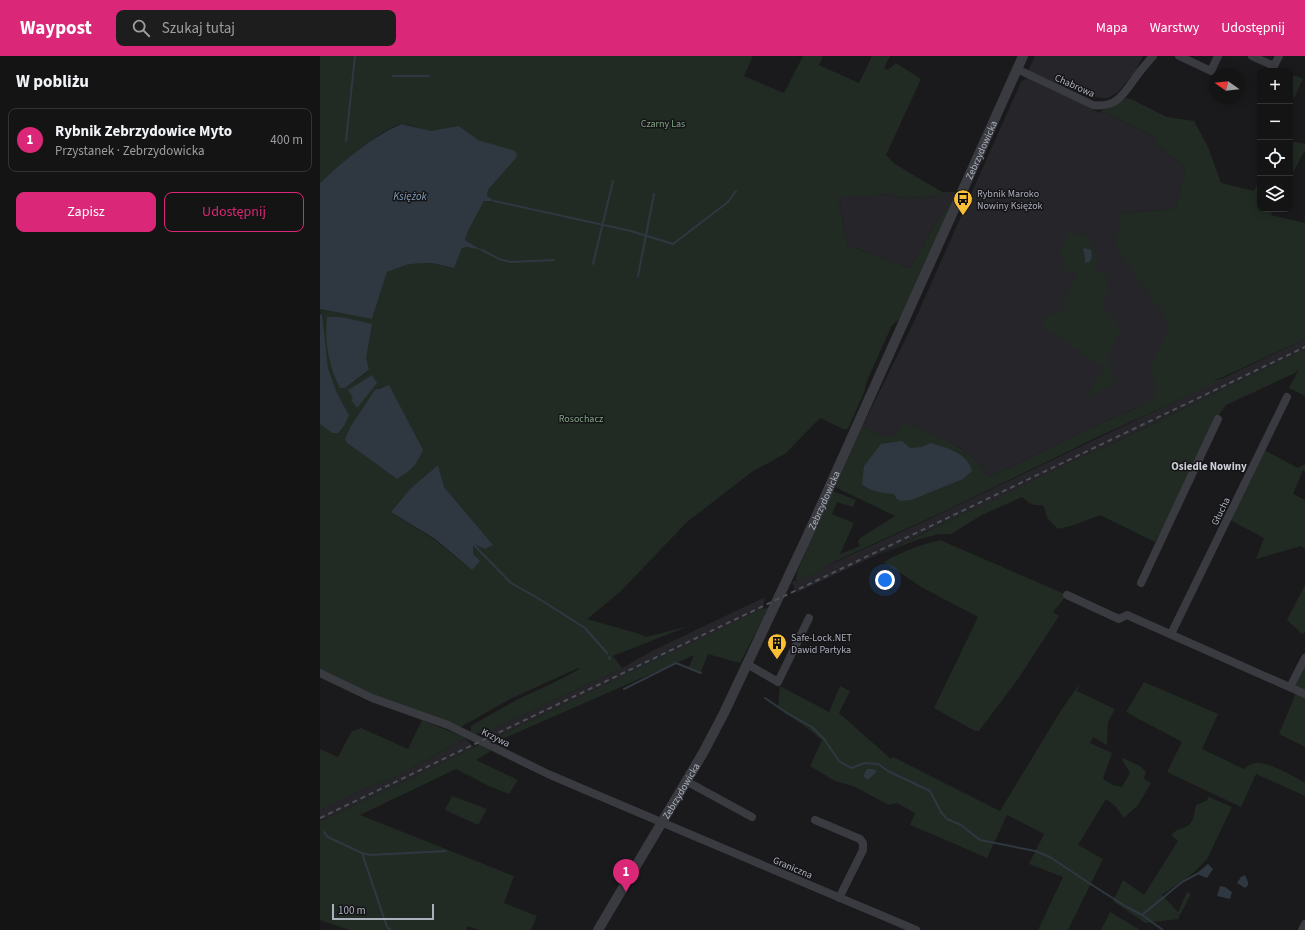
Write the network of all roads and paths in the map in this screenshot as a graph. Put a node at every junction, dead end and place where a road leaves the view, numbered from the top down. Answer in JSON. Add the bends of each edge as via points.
{"nodes":[{"id":1,"x":1023,"y":56,"type":"edge"},
{"id":2,"x":1153,"y":56,"type":"edge"},
{"id":3,"x":1179,"y":56,"type":"edge"},
{"id":4,"x":1218,"y":56,"type":"edge"},
{"id":5,"x":1252,"y":56,"type":"edge"},
{"id":6,"x":1279,"y":56,"type":"edge"},
{"id":7,"x":1017,"y":70,"type":"junction"},
{"id":8,"x":1287,"y":397,"type":"dead end"},
{"id":9,"x":1218,"y":419,"type":"dead end"},
{"id":10,"x":1141,"y":583,"type":"dead end"},
{"id":11,"x":1067,"y":595,"type":"dead end"},
{"id":12,"x":809,"y":618,"type":"dead end"},
{"id":13,"x":1171,"y":634,"type":"junction"},
{"id":14,"x":1305,"y":658,"type":"edge"},
{"id":15,"x":747,"y":664,"type":"junction"},
{"id":16,"x":320,"y":673,"type":"edge"},
{"id":17,"x":1290,"y":687,"type":"junction"},
{"id":18,"x":1305,"y":694,"type":"edge"},
{"id":19,"x":686,"y":782,"type":"junction"},
{"id":20,"x":752,"y":817,"type":"dead end"},
{"id":21,"x":815,"y":820,"type":"dead end"},
{"id":22,"x":662,"y":823,"type":"junction"},
{"id":23,"x":839,"y":898,"type":"junction"},
{"id":24,"x":1305,"y":924,"type":"edge"},
{"id":25,"x":598,"y":930,"type":"edge"},
{"id":26,"x":916,"y":930,"type":"edge"},
{"id":27,"x":1302,"y":930,"type":"edge"}],
"edges":[{"from":1,"to":7,"type":"street","name":"Zebrzydowicka"},
{"from":2,"to":7,"type":"street","name":"Chabrowa","via":[[1126,93],[1103,106],[1093,105]]},
{"from":3,"to":4,"type":"street","via":[[1211,71]]},
{"from":5,"to":6,"type":"street","via":[[1274,66]]},
{"from":7,"to":15,"type":"street","name":"Zebrzydowicka","via":[[834,479]]},
{"from":8,"to":13,"type":"street","name":"Głucha"},
{"from":9,"to":10,"type":"street"},
{"from":11,"to":13,"type":"street","via":[[1119,619],[1126,614]]},
{"from":12,"to":15,"type":"street","via":[[778,682]]},
{"from":13,"to":17,"type":"street"},
{"from":14,"to":17,"type":"street"},
{"from":15,"to":19,"type":"street","name":"Zebrzydowicka"},
{"from":16,"to":22,"type":"street","name":"Krzywa","via":[[372,698],[448,726],[548,774]]},
{"from":17,"to":18,"type":"street"},
{"from":19,"to":20,"type":"street"},
{"from":19,"to":22,"type":"street","name":"Zebrzydowicka"},
{"from":21,"to":23,"type":"street","via":[[863,842],[863,850]]},
{"from":22,"to":23,"type":"street","name":"Graniczna"},
{"from":22,"to":25,"type":"street","name":"Zebrzydowicka"},
{"from":23,"to":26,"type":"street","name":"Graniczna"},
{"from":24,"to":27,"type":"street"}]}
